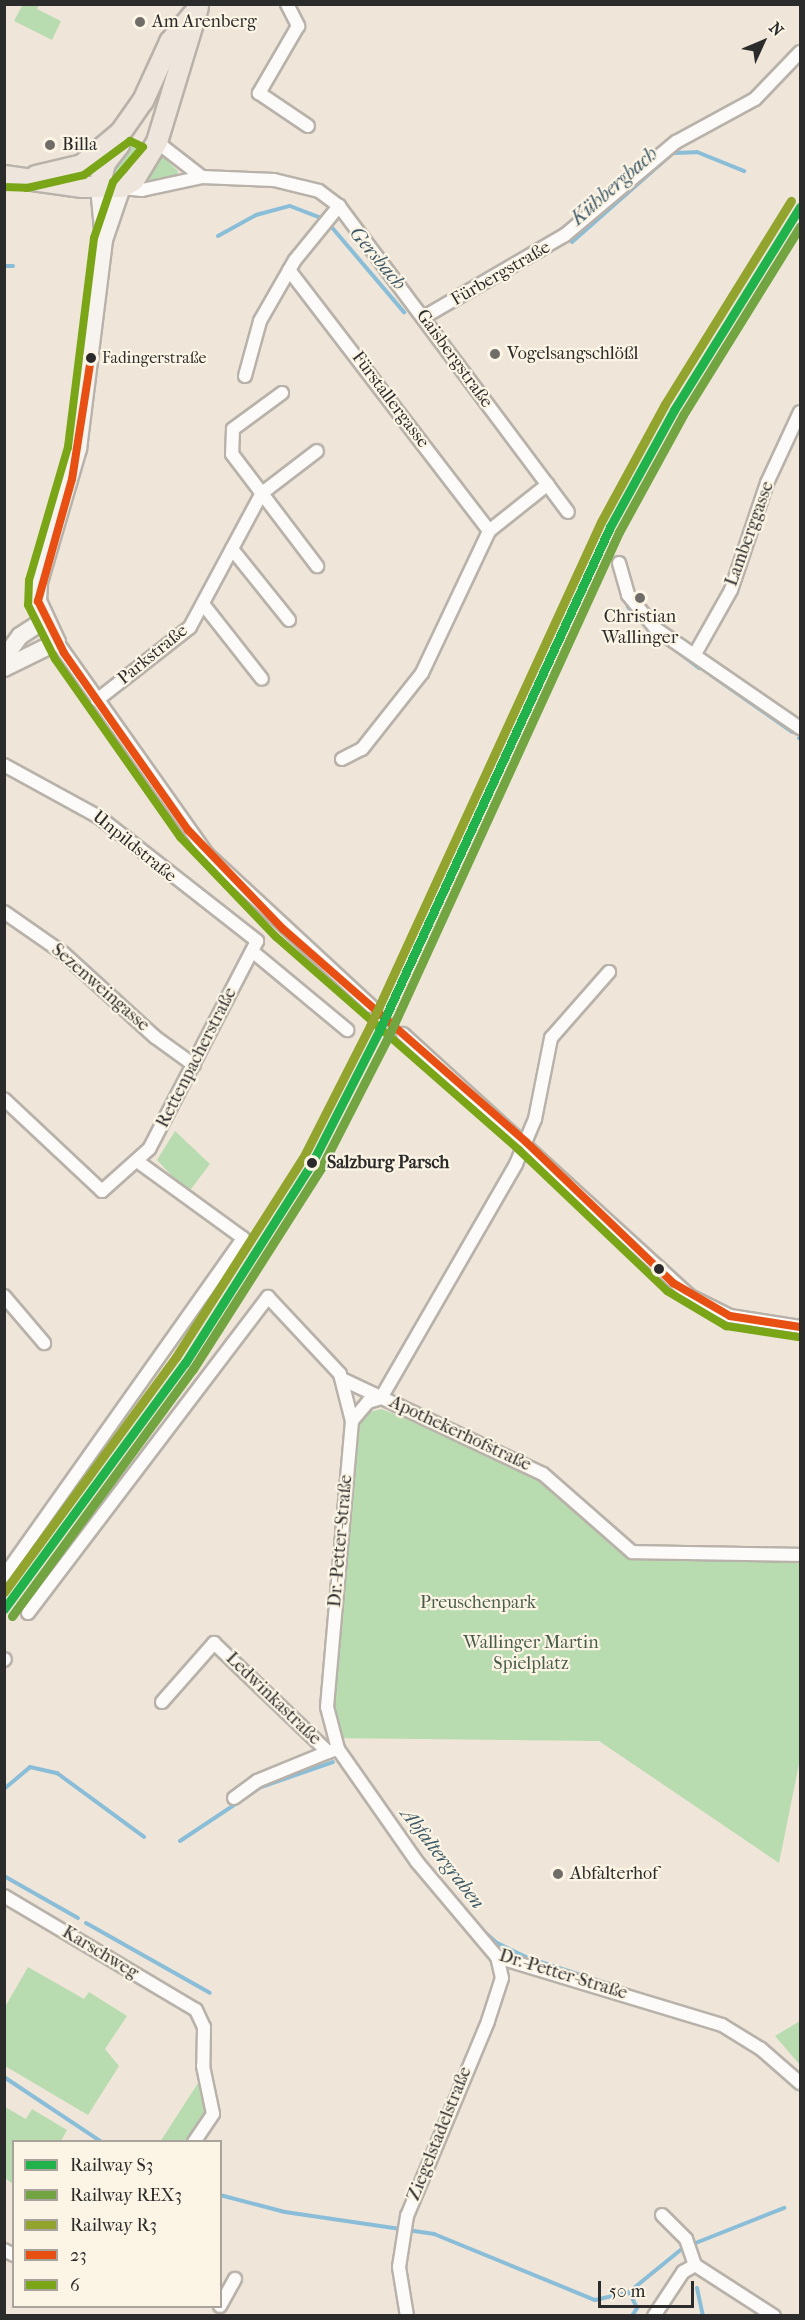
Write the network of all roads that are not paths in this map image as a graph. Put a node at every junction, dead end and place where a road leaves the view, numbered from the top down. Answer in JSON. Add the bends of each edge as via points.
{"nodes":[{"id":1,"x":287,"y":4,"type":"edge"},
{"id":2,"x":199,"y":6,"type":"edge"},
{"id":3,"x":801,"y":52,"type":"edge"},
{"id":4,"x":308,"y":126,"type":"dead end"},
{"id":5,"x":128,"y":131,"type":"junction"},
{"id":6,"x":157,"y":142,"type":"junction"},
{"id":7,"x":4,"y":176,"type":"edge"},
{"id":8,"x":202,"y":177,"type":"junction"},
{"id":9,"x":26,"y":178,"type":"junction"},
{"id":10,"x":99,"y":187,"type":"junction"},
{"id":11,"x":122,"y":187,"type":"junction"},
{"id":12,"x":339,"y":206,"type":"junction"},
{"id":13,"x":104,"y":240,"type":"junction"},
{"id":14,"x":288,"y":270,"type":"junction"},
{"id":15,"x":424,"y":317,"type":"junction"},
{"id":16,"x":245,"y":376,"type":"dead end"},
{"id":17,"x":282,"y":393,"type":"dead end"},
{"id":18,"x":801,"y":412,"type":"edge"},
{"id":19,"x":317,"y":451,"type":"dead end"},
{"id":20,"x":548,"y":484,"type":"junction"},
{"id":21,"x":262,"y":493,"type":"junction"},
{"id":22,"x":568,"y":512,"type":"dead end"},
{"id":23,"x":489,"y":531,"type":"junction"},
{"id":24,"x":232,"y":549,"type":"junction"},
{"id":25,"x":619,"y":562,"type":"dead end"},
{"id":26,"x":317,"y":566,"type":"dead end"},
{"id":27,"x":203,"y":604,"type":"junction"},
{"id":28,"x":45,"y":620,"type":"junction"},
{"id":29,"x":289,"y":620,"type":"dead end"},
{"id":30,"x":57,"y":642,"type":"junction"},
{"id":31,"x":695,"y":654,"type":"junction"},
{"id":32,"x":4,"y":658,"type":"edge"},
{"id":33,"x":4,"y":668,"type":"edge"},
{"id":34,"x":262,"y":679,"type":"dead end"},
{"id":35,"x":97,"y":700,"type":"junction"},
{"id":36,"x":801,"y":728,"type":"edge"},
{"id":37,"x":342,"y":759,"type":"dead end"},
{"id":38,"x":4,"y":765,"type":"edge"},
{"id":39,"x":4,"y":912,"type":"edge"},
{"id":40,"x":254,"y":946,"type":"junction"},
{"id":41,"x":609,"y":972,"type":"dead end"},
{"id":42,"x":371,"y":1006,"type":"tunnel mouth"},
{"id":43,"x":347,"y":1030,"type":"dead end"},
{"id":44,"x":403,"y":1034,"type":"tunnel mouth"},
{"id":45,"x":194,"y":1065,"type":"junction"},
{"id":46,"x":4,"y":1099,"type":"edge"},
{"id":47,"x":526,"y":1142,"type":"junction"},
{"id":48,"x":137,"y":1161,"type":"junction"},
{"id":49,"x":4,"y":1296,"type":"edge"},
{"id":50,"x":801,"y":1328,"type":"edge"},
{"id":51,"x":44,"y":1343,"type":"dead end"},
{"id":52,"x":344,"y":1380,"type":"junction"},
{"id":53,"x":381,"y":1398,"type":"junction"},
{"id":54,"x":352,"y":1421,"type":"junction"},
{"id":55,"x":801,"y":1555,"type":"edge"},
{"id":56,"x":4,"y":1575,"type":"edge"},
{"id":57,"x":28,"y":1613,"type":"dead end"},
{"id":58,"x":162,"y":1702,"type":"dead end"},
{"id":59,"x":333,"y":1750,"type":"junction"},
{"id":60,"x":234,"y":1798,"type":"dead end"},
{"id":61,"x":4,"y":1896,"type":"edge"},
{"id":62,"x":497,"y":1957,"type":"junction"},
{"id":63,"x":801,"y":2083,"type":"edge"},
{"id":64,"x":195,"y":2140,"type":"edge"},
{"id":65,"x":662,"y":2215,"type":"dead end"},
{"id":66,"x":694,"y":2260,"type":"junction"},
{"id":67,"x":235,"y":2279,"type":"dead end"},
{"id":68,"x":222,"y":2302,"type":"edge"},
{"id":69,"x":406,"y":2316,"type":"edge"},
{"id":70,"x":654,"y":2316,"type":"edge"},
{"id":71,"x":774,"y":2316,"type":"edge"}],
"edges":[{"from":1,"to":4,"type":"street","via":[[298,26],[259,93]]},
{"from":2,"to":5,"type":"main road","via":[[177,35]]},
{"from":2,"to":6,"type":"main road"},
{"from":3,"to":15,"type":"street","name":"Fürbergstraße","via":[[755,99],[676,142],[544,250]]},
{"from":5,"to":6,"type":"main road"},
{"from":5,"to":9,"type":"main road","name":"Gaisbergstraße","via":[[81,165]]},
{"from":5,"to":10,"type":"main road","via":[[105,163]]},
{"from":6,"to":8,"type":"street"},
{"from":6,"to":11,"type":"main road","via":[[144,168]]},
{"from":7,"to":9,"type":"main road","name":"Gaisbergstraße"},
{"from":8,"to":11,"type":"street","name":"Gaisbergstraße","via":[[142,190]]},
{"from":8,"to":12,"type":"street","name":"Gaisbergstraße","via":[[274,180],[319,191]]},
{"from":9,"to":10,"type":"main road","name":"Gaisbergstraße"},
{"from":10,"to":11,"type":"main road","name":"Gaisbergstraße"},
{"from":10,"to":13,"type":"street"},
{"from":11,"to":13,"type":"street"},
{"from":12,"to":14,"type":"street"},
{"from":12,"to":15,"type":"street","name":"Gaisbergstraße"},
{"from":13,"to":28,"type":"street","via":[[78,449],[39,582]]},
{"from":14,"to":16,"type":"street","via":[[252,339]]},
{"from":14,"to":23,"type":"street","name":"Fürstallergasse"},
{"from":15,"to":20,"type":"street","name":"Gaisbergstraße"},
{"from":17,"to":21,"type":"street","via":[[233,429],[232,454]]},
{"from":18,"to":31,"type":"street","name":"Lamberggasse","via":[[767,483],[731,590]]},
{"from":19,"to":21,"type":"street","name":"Parkstraße"},
{"from":20,"to":22,"type":"street","name":"Gaisbergstraße"},
{"from":20,"to":23,"type":"street"},
{"from":21,"to":24,"type":"street","name":"Parkstraße"},
{"from":21,"to":26,"type":"street"},
{"from":23,"to":37,"type":"street","via":[[422,673],[362,749]]},
{"from":24,"to":27,"type":"street","name":"Parkstraße"},
{"from":24,"to":29,"type":"street"},
{"from":25,"to":31,"type":"street","via":[[628,595],[644,617]]},
{"from":27,"to":34,"type":"street"},
{"from":27,"to":35,"type":"street","name":"Parkstraße","via":[[190,627]]},
{"from":28,"to":30,"type":"street"},
{"from":28,"to":32,"type":"street","via":[[20,636]]},
{"from":30,"to":33,"type":"street"},
{"from":30,"to":35,"type":"street"},
{"from":31,"to":36,"type":"street"},
{"from":35,"to":42,"type":"street","via":[[208,855]]},
{"from":38,"to":40,"type":"street","name":"Unpildstraße","via":[[99,817]]},
{"from":39,"to":45,"type":"street","name":"Sezenweingasse","via":[[63,953],[155,1037]]},
{"from":40,"to":43,"type":"street"},
{"from":40,"to":45,"type":"street","name":"Rettenpacherstraße"},
{"from":41,"to":47,"type":"street","via":[[551,1038]]},
{"from":44,"to":47,"type":"street"},
{"from":45,"to":48,"type":"street","name":"Rettenpacherstraße"},
{"from":46,"to":48,"type":"street","name":"Rettenpacherstraße","via":[[102,1191]]},
{"from":47,"to":50,"type":"street","via":[[690,1296],[730,1316]]},
{"from":47,"to":53,"type":"street"},
{"from":48,"to":56,"type":"street","via":[[243,1238]]},
{"from":49,"to":51,"type":"street"},
{"from":52,"to":53,"type":"street","name":"Apothekerhofstraße"},
{"from":52,"to":54,"type":"street","name":"Dr.-Petter-Straße"},
{"from":52,"to":57,"type":"street","via":[[268,1297]]},
{"from":53,"to":54,"type":"street","via":[[368,1402]]},
{"from":53,"to":55,"type":"street","name":"Apothekerhofstraße","via":[[543,1474],[632,1552]]},
{"from":54,"to":59,"type":"street","name":"Dr.-Petter-Straße","via":[[327,1707]]},
{"from":58,"to":59,"type":"street","name":"Ledwinkastraße","via":[[214,1643]]},
{"from":59,"to":60,"type":"street","via":[[257,1781]]},
{"from":59,"to":62,"type":"street","name":"Dr.-Petter-Straße","via":[[417,1862]]},
{"from":61,"to":64,"type":"street","name":"Karschweg","via":[[196,2010],[204,2027],[203,2066],[213,2114]]},
{"from":62,"to":63,"type":"street","name":"Dr.-Petter-Straße","via":[[722,2025],[761,2049]]},
{"from":62,"to":69,"type":"street","name":"Ziegelstadelstraße","via":[[502,1978],[488,2021],[406,2223],[399,2267]]},
{"from":65,"to":66,"type":"street","via":[[687,2242]]},
{"from":66,"to":70,"type":"street"},
{"from":66,"to":71,"type":"street"},
{"from":67,"to":68,"type":"street"}]}
